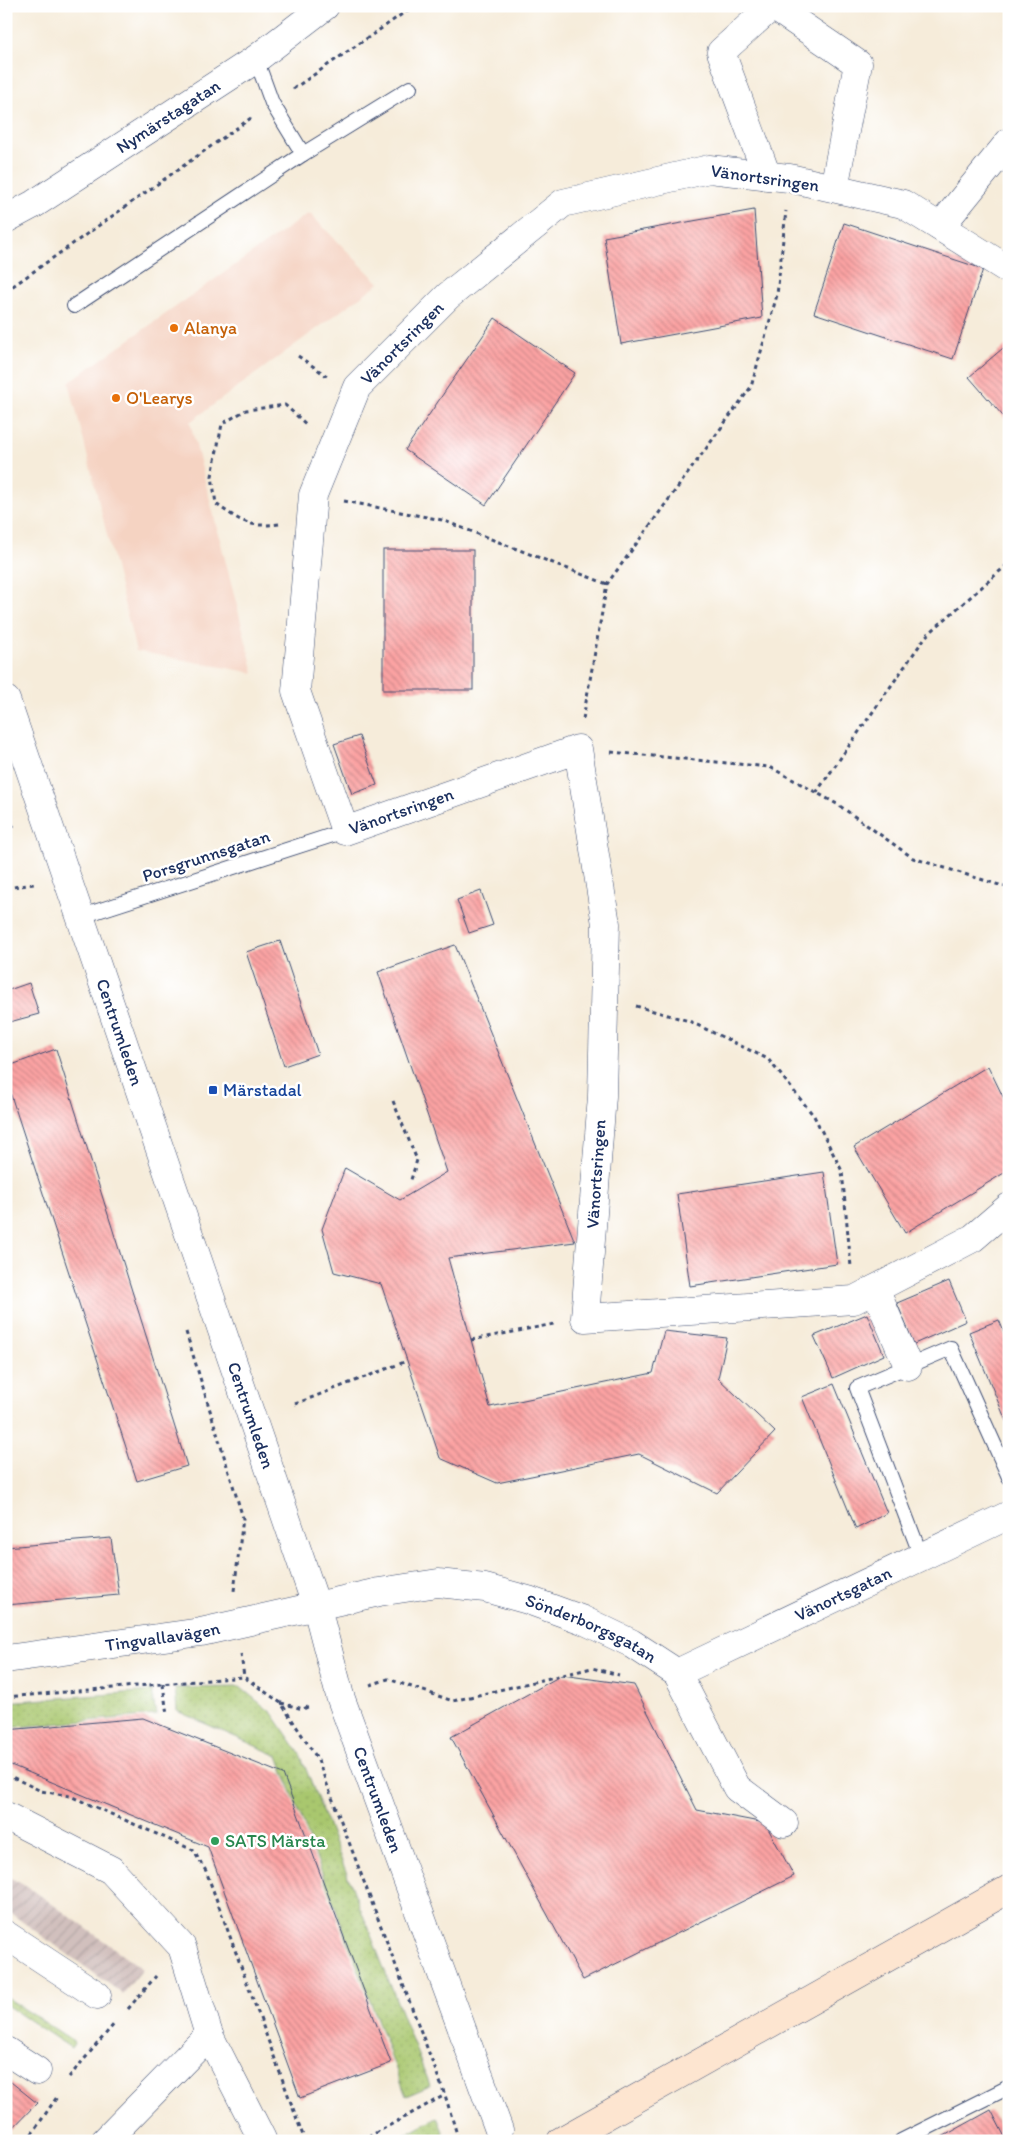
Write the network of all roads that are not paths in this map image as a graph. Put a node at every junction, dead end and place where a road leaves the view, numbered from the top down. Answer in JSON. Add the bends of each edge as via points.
{"nodes":[{"id":1,"x":325,"y":6,"type":"edge"},
{"id":2,"x":773,"y":6,"type":"edge"},
{"id":3,"x":256,"y":59,"type":"junction"},
{"id":4,"x":410,"y":88,"type":"dead end"},
{"id":5,"x":1009,"y":142,"type":"edge"},
{"id":6,"x":303,"y":154,"type":"junction"},
{"id":7,"x":778,"y":177,"type":"junction"},
{"id":8,"x":834,"y":188,"type":"junction"},
{"id":9,"x":6,"y":219,"type":"edge"},
{"id":10,"x":940,"y":227,"type":"junction"},
{"id":11,"x":1009,"y":270,"type":"edge"},
{"id":12,"x":74,"y":306,"type":"dead end"},
{"id":13,"x":6,"y":700,"type":"edge"},
{"id":14,"x":345,"y":831,"type":"junction"},
{"id":15,"x":79,"y":917,"type":"junction"},
{"id":16,"x":1009,"y":1207,"type":"edge"},
{"id":17,"x":865,"y":1295,"type":"junction"},
{"id":18,"x":908,"y":1366,"type":"junction"},
{"id":19,"x":1009,"y":1477,"type":"edge"},
{"id":20,"x":1009,"y":1515,"type":"edge"},
{"id":21,"x":921,"y":1556,"type":"junction"},
{"id":22,"x":317,"y":1608,"type":"junction"},
{"id":23,"x":6,"y":1659,"type":"edge"},
{"id":24,"x":677,"y":1674,"type":"junction"},
{"id":25,"x":6,"y":1816,"type":"edge"},
{"id":26,"x":784,"y":1822,"type":"dead end"},
{"id":27,"x":1009,"y":1889,"type":"edge"},
{"id":28,"x":6,"y":1935,"type":"edge"},
{"id":29,"x":97,"y":1995,"type":"dead end"},
{"id":30,"x":208,"y":2036,"type":"junction"},
{"id":31,"x":6,"y":2051,"type":"edge"},
{"id":32,"x":37,"y":2071,"type":"dead end"},
{"id":33,"x":1009,"y":2087,"type":"edge"},
{"id":34,"x":499,"y":2130,"type":"dead end"},
{"id":35,"x":105,"y":2141,"type":"edge"},
{"id":36,"x":259,"y":2141,"type":"edge"},
{"id":37,"x":561,"y":2141,"type":"edge"},
{"id":38,"x":901,"y":2141,"type":"edge"}],
"edges":[{"from":1,"to":3,"type":"street","name":"Nymärstagatan"},
{"from":2,"to":7,"type":"street","via":[[720,52]]},
{"from":2,"to":8,"type":"street","via":[[858,64]]},
{"from":3,"to":6,"type":"lane","via":[[272,104]]},
{"from":3,"to":9,"type":"street","name":"Nymärstagatan"},
{"from":4,"to":6,"type":"lane"},
{"from":5,"to":10,"type":"street"},
{"from":6,"to":12,"type":"lane"},
{"from":7,"to":8,"type":"street","name":"Vänortsringen"},
{"from":7,"to":14,"type":"street","name":"Vänortsringen","via":[[709,168],[563,203],[448,296],[357,387],[312,506],[296,691]]},
{"from":8,"to":10,"type":"street","name":"Vänortsringen","via":[[904,204]]},
{"from":10,"to":11,"type":"street","name":"Vänortsringen"},
{"from":13,"to":15,"type":"street","name":"Centrumleden"},
{"from":14,"to":15,"type":"lane","name":"Porsgrunnsgatan"},
{"from":14,"to":17,"type":"street","name":"Vänortsringen","via":[[578,749],[606,924],[602,1096],[585,1318]]},
{"from":15,"to":22,"type":"street","name":"Centrumleden"},
{"from":16,"to":17,"type":"street","via":[[973,1238]]},
{"from":17,"to":18,"type":"street"},
{"from":18,"to":19,"type":"lane","via":[[951,1348]]},
{"from":18,"to":21,"type":"lane","via":[[857,1388]]},
{"from":20,"to":21,"type":"street","name":"Vänortsgatan"},
{"from":21,"to":24,"type":"street","name":"Vänortsgatan"},
{"from":22,"to":23,"type":"street","name":"Tingvallavägen","via":[[201,1632]]},
{"from":22,"to":24,"type":"street","name":"Sönderborgsgatan","via":[[379,1592],[438,1584],[485,1588],[583,1620],[631,1643]]},
{"from":22,"to":34,"type":"street","name":"Centrumleden","via":[[340,1696]]},
{"from":24,"to":26,"type":"street","name":"Sönderborgsgatan","via":[[737,1788]]},
{"from":25,"to":30,"type":"street","via":[[111,1870],[182,1947]]},
{"from":27,"to":37,"type":"main road"},
{"from":28,"to":29,"type":"street"},
{"from":30,"to":35,"type":"street"},
{"from":30,"to":36,"type":"street","via":[[262,2139]]},
{"from":31,"to":32,"type":"street"},
{"from":33,"to":38,"type":"lane"}]}
